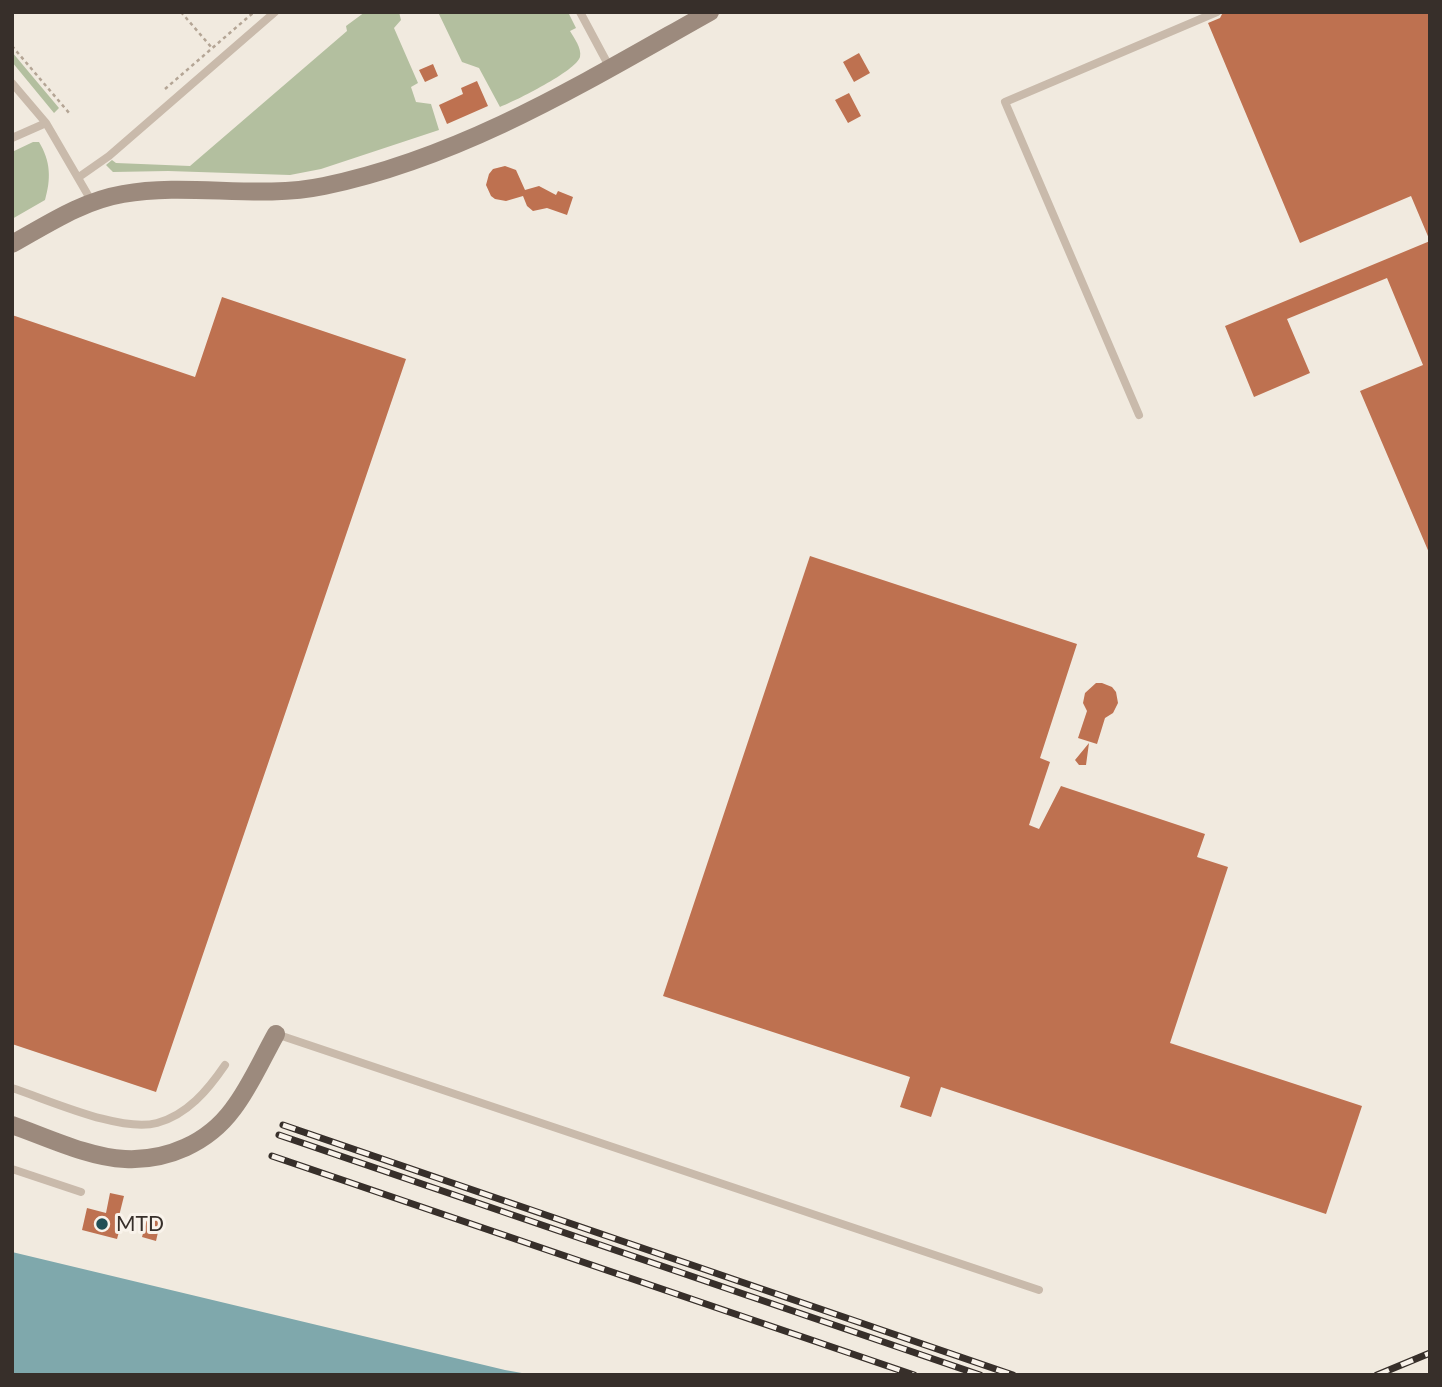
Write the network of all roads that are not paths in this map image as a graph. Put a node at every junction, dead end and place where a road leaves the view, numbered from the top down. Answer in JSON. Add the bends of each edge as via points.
{"nodes":[{"id":1,"x":275,"y":12,"type":"edge"},
{"id":2,"x":580,"y":12,"type":"edge"},
{"id":3,"x":710,"y":12,"type":"edge"},
{"id":4,"x":1217,"y":12,"type":"edge"},
{"id":5,"x":610,"y":68,"type":"junction"},
{"id":6,"x":12,"y":83,"type":"edge"},
{"id":7,"x":46,"y":122,"type":"junction"},
{"id":8,"x":12,"y":138,"type":"edge"},
{"id":9,"x":79,"y":177,"type":"junction"},
{"id":10,"x":92,"y":202,"type":"junction"},
{"id":11,"x":12,"y":244,"type":"edge"},
{"id":12,"x":1139,"y":415,"type":"dead end"},
{"id":13,"x":276,"y":1034,"type":"joint"},
{"id":14,"x":225,"y":1065,"type":"dead end"},
{"id":15,"x":12,"y":1088,"type":"edge"},
{"id":16,"x":12,"y":1125,"type":"edge"},
{"id":17,"x":12,"y":1169,"type":"edge"},
{"id":18,"x":81,"y":1192,"type":"dead end"},
{"id":19,"x":1039,"y":1290,"type":"dead end"}],
"edges":[{"from":1,"to":9,"type":"lane"},
{"from":2,"to":5,"type":"lane"},
{"from":3,"to":5,"type":"main road"},
{"from":4,"to":12,"type":"lane","via":[[1005,102]]},
{"from":5,"to":10,"type":"main road","via":[[527,114],[449,147],[322,187],[258,193],[153,190]]},
{"from":6,"to":7,"type":"lane"},
{"from":7,"to":8,"type":"lane"},
{"from":7,"to":9,"type":"lane"},
{"from":9,"to":10,"type":"lane"},
{"from":10,"to":11,"type":"main road"},
{"from":13,"to":16,"type":"main road","via":[[235,1108],[220,1125],[182,1150],[125,1160]]},
{"from":13,"to":19,"type":"lane"},
{"from":14,"to":15,"type":"lane","via":[[183,1111],[156,1124],[121,1124]]},
{"from":17,"to":18,"type":"lane"}]}
